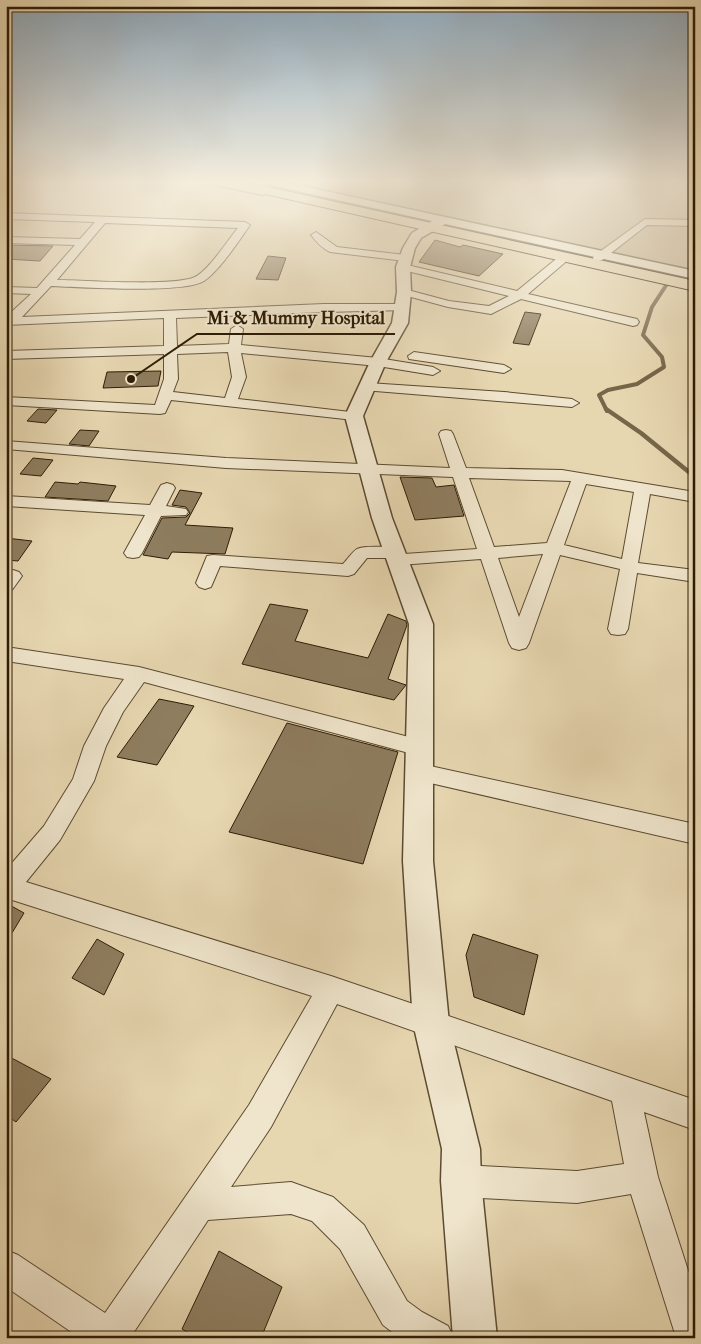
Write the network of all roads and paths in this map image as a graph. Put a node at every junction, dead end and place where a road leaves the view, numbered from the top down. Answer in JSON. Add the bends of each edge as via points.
{"nodes":[{"id":1,"x":81,"y":246,"type":"edge"},
{"id":2,"x":229,"y":246,"type":"edge"},
{"id":3,"x":326,"y":246,"type":"edge"},
{"id":4,"x":413,"y":246,"type":"edge"},
{"id":5,"x":515,"y":246,"type":"edge"},
{"id":6,"x":542,"y":246,"type":"edge"},
{"id":7,"x":615,"y":246,"type":"edge"},
{"id":8,"x":600,"y":257,"type":"junction"},
{"id":9,"x":563,"y":258,"type":"junction"},
{"id":10,"x":650,"y":267,"type":"junction"},
{"id":11,"x":695,"y":275,"type":"edge"},
{"id":12,"x":695,"y":279,"type":"edge"},
{"id":13,"x":404,"y":281,"type":"junction"},
{"id":14,"x":44,"y":287,"type":"junction"},
{"id":15,"x":695,"y":288,"type":"edge"},
{"id":16,"x":6,"y":290,"type":"edge"},
{"id":17,"x":519,"y":295,"type":"junction"},
{"id":18,"x":170,"y":314,"type":"junction"},
{"id":19,"x":9,"y":321,"type":"edge"},
{"id":20,"x":632,"y":322,"type":"dead end"},
{"id":21,"x":236,"y":329,"type":"dead end"},
{"id":22,"x":234,"y":348,"type":"junction"},
{"id":23,"x":171,"y":349,"type":"junction"},
{"id":24,"x":6,"y":355,"type":"edge"},
{"id":25,"x":381,"y":357,"type":"junction"},
{"id":26,"x":504,"y":369,"type":"dead end"},
{"id":27,"x":433,"y":371,"type":"dead end"},
{"id":28,"x":368,"y":387,"type":"junction"},
{"id":29,"x":165,"y":395,"type":"junction"},
{"id":30,"x":6,"y":401,"type":"edge"},
{"id":31,"x":230,"y":402,"type":"junction"},
{"id":32,"x":572,"y":403,"type":"dead end"},
{"id":33,"x":354,"y":416,"type":"junction"},
{"id":34,"x":446,"y":434,"type":"dead end"},
{"id":35,"x":6,"y":446,"type":"edge"},
{"id":36,"x":368,"y":470,"type":"junction"},
{"id":37,"x":459,"y":473,"type":"junction"},
{"id":38,"x":580,"y":478,"type":"junction"},
{"id":39,"x":167,"y":488,"type":"dead end"},
{"id":40,"x":643,"y":488,"type":"junction"},
{"id":41,"x":695,"y":497,"type":"edge"},
{"id":42,"x":6,"y":501,"type":"edge"},
{"id":43,"x":156,"y":510,"type":"junction"},
{"id":44,"x":180,"y":512,"type":"dead end"},
{"id":45,"x":554,"y":548,"type":"junction"},
{"id":46,"x":133,"y":553,"type":"dead end"},
{"id":47,"x":489,"y":554,"type":"junction"},
{"id":48,"x":397,"y":556,"type":"junction"},
{"id":49,"x":629,"y":566,"type":"junction"},
{"id":50,"x":695,"y":576,"type":"edge"},
{"id":51,"x":205,"y":583,"type":"dead end"},
{"id":52,"x":618,"y":629,"type":"dead end"},
{"id":53,"x":6,"y":654,"type":"edge"},
{"id":54,"x":139,"y":674,"type":"junction"},
{"id":55,"x":420,"y":760,"type":"junction"},
{"id":56,"x":695,"y":834,"type":"edge"},
{"id":57,"x":6,"y":887,"type":"edge"},
{"id":58,"x":331,"y":989,"type":"junction"},
{"id":59,"x":430,"y":1023,"type":"junction"},
{"id":60,"x":625,"y":1091,"type":"junction"},
{"id":61,"x":695,"y":1115,"type":"edge"},
{"id":62,"x":642,"y":1177,"type":"junction"},
{"id":63,"x":461,"y":1181,"type":"junction"},
{"id":64,"x":200,"y":1205,"type":"junction"},
{"id":65,"x":6,"y":1267,"type":"edge"},
{"id":66,"x":695,"y":1325,"type":"edge"},
{"id":67,"x":111,"y":1337,"type":"edge"},
{"id":68,"x":436,"y":1338,"type":"edge"},
{"id":69,"x":475,"y":1338,"type":"edge"}],
"edges":[{"from":1,"to":14,"type":"street"},
{"from":2,"to":14,"type":"street","via":[[198,280],[168,285]]},
{"from":3,"to":13,"type":"street"},
{"from":4,"to":13,"type":"street"},
{"from":5,"to":9,"type":"highway"},
{"from":6,"to":8,"type":"highway"},
{"from":7,"to":8,"type":"street"},
{"from":8,"to":10,"type":"highway"},
{"from":9,"to":15,"type":"highway"},
{"from":9,"to":17,"type":"street"},
{"from":10,"to":11,"type":"street"},
{"from":10,"to":12,"type":"highway"},
{"from":13,"to":17,"type":"street"},
{"from":13,"to":17,"type":"street","via":[[448,304],[491,310]]},
{"from":13,"to":18,"type":"street","via":[[324,308]]},
{"from":13,"to":25,"type":"street","via":[[400,323]]},
{"from":14,"to":16,"type":"street"},
{"from":14,"to":19,"type":"street"},
{"from":17,"to":20,"type":"street"},
{"from":18,"to":19,"type":"street"},
{"from":18,"to":23,"type":"street"},
{"from":21,"to":22,"type":"street"},
{"from":22,"to":23,"type":"street"},
{"from":22,"to":25,"type":"street"},
{"from":22,"to":31,"type":"street","via":[[239,377]]},
{"from":23,"to":24,"type":"street"},
{"from":23,"to":29,"type":"street","via":[[171,379]]},
{"from":25,"to":26,"type":"street","via":[[463,362]]},
{"from":25,"to":27,"type":"street"},
{"from":25,"to":28,"type":"street"},
{"from":28,"to":32,"type":"street"},
{"from":28,"to":33,"type":"street"},
{"from":29,"to":30,"type":"street","via":[[160,410]]},
{"from":29,"to":31,"type":"street"},
{"from":31,"to":33,"type":"street"},
{"from":33,"to":36,"type":"street"},
{"from":34,"to":37,"type":"street"},
{"from":35,"to":36,"type":"street"},
{"from":36,"to":37,"type":"street"},
{"from":36,"to":48,"type":"street"},
{"from":37,"to":38,"type":"street"},
{"from":37,"to":47,"type":"street"},
{"from":38,"to":40,"type":"street"},
{"from":38,"to":45,"type":"street"},
{"from":39,"to":43,"type":"street"},
{"from":40,"to":41,"type":"street"},
{"from":40,"to":49,"type":"street"},
{"from":42,"to":43,"type":"street"},
{"from":43,"to":44,"type":"street"},
{"from":43,"to":46,"type":"street"},
{"from":45,"to":47,"type":"street"},
{"from":45,"to":47,"type":"street","via":[[519,643]]},
{"from":45,"to":49,"type":"street"},
{"from":47,"to":48,"type":"street"},
{"from":48,"to":51,"type":"street","via":[[362,553],[348,570],[213,560]]},
{"from":48,"to":55,"type":"street","via":[[421,624]]},
{"from":49,"to":50,"type":"street"},
{"from":49,"to":52,"type":"street"},
{"from":53,"to":54,"type":"street"},
{"from":54,"to":55,"type":"street"},
{"from":54,"to":57,"type":"street","via":[[114,708],[94,746],[83,781],[52,833]]},
{"from":55,"to":56,"type":"street"},
{"from":55,"to":59,"type":"street","via":[[418,860]]},
{"from":57,"to":58,"type":"street"},
{"from":58,"to":59,"type":"street"},
{"from":58,"to":64,"type":"street","via":[[260,1116]]},
{"from":59,"to":60,"type":"street"},
{"from":59,"to":63,"type":"street","via":[[461,1149]]},
{"from":60,"to":61,"type":"street"},
{"from":60,"to":62,"type":"street"},
{"from":62,"to":63,"type":"street","via":[[577,1187]]},
{"from":62,"to":66,"type":"street","via":[[687,1322]]},
{"from":63,"to":69,"type":"street"},
{"from":64,"to":67,"type":"street"},
{"from":64,"to":68,"type":"street","via":[[291,1198],[322,1208],[352,1237],[395,1313]]},
{"from":65,"to":67,"type":"street"}]}
